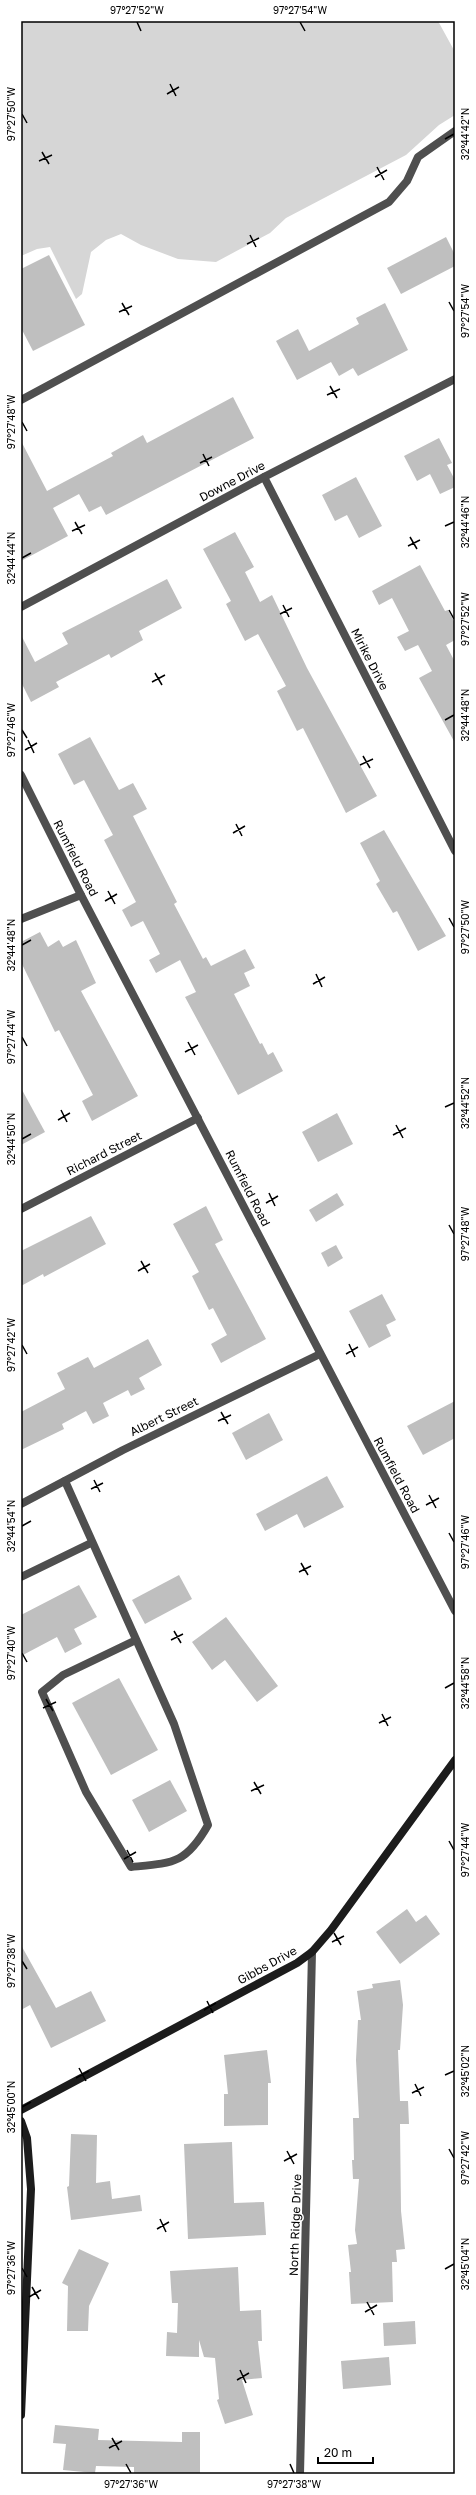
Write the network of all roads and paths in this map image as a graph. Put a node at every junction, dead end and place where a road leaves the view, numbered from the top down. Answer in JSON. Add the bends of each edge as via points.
{"nodes":[{"id":1,"x":455,"y":131,"type":"edge"},
{"id":2,"x":455,"y":379,"type":"edge"},
{"id":3,"x":21,"y":400,"type":"edge"},
{"id":4,"x":264,"y":477,"type":"junction"},
{"id":5,"x":21,"y":607,"type":"edge"},
{"id":6,"x":21,"y":775,"type":"edge"},
{"id":7,"x":455,"y":851,"type":"edge"},
{"id":8,"x":81,"y":895,"type":"junction"},
{"id":9,"x":21,"y":919,"type":"edge"},
{"id":10,"x":198,"y":1118,"type":"junction"},
{"id":11,"x":21,"y":1209,"type":"edge"},
{"id":12,"x":320,"y":1354,"type":"junction"},
{"id":13,"x":64,"y":1481,"type":"junction"},
{"id":14,"x":21,"y":1504,"type":"edge"},
{"id":15,"x":91,"y":1542,"type":"junction"},
{"id":16,"x":21,"y":1577,"type":"edge"},
{"id":17,"x":455,"y":1610,"type":"edge"},
{"id":18,"x":136,"y":1640,"type":"junction"},
{"id":19,"x":455,"y":1760,"type":"edge"},
{"id":20,"x":312,"y":1952,"type":"junction"},
{"id":21,"x":21,"y":2110,"type":"edge"},
{"id":22,"x":21,"y":2121,"type":"edge"},
{"id":23,"x":21,"y":2415,"type":"edge"},
{"id":24,"x":300,"y":2474,"type":"edge"}],
"edges":[{"from":1,"to":3,"type":"street","via":[[418,157],[407,181],[389,202]]},
{"from":2,"to":4,"type":"street","name":"Downe Drive"},
{"from":4,"to":5,"type":"street","name":"Downe Drive"},
{"from":4,"to":7,"type":"street","name":"Mirike Drive"},
{"from":6,"to":8,"type":"street","name":"Rumfield Road"},
{"from":8,"to":9,"type":"street"},
{"from":8,"to":10,"type":"street","name":"Rumfield Road"},
{"from":10,"to":11,"type":"street","name":"Richard Street"},
{"from":10,"to":12,"type":"street","name":"Rumfield Road"},
{"from":12,"to":13,"type":"street","name":"Albert Street"},
{"from":12,"to":17,"type":"street","name":"Rumfield Road"},
{"from":13,"to":14,"type":"street","name":"Albert Street"},
{"from":13,"to":15,"type":"street"},
{"from":15,"to":16,"type":"street"},
{"from":15,"to":18,"type":"street"},
{"from":18,"to":18,"type":"street","via":[[174,1724],[208,1825],[196,1846],[172,1863],[131,1867],[86,1792],[42,1692],[63,1675]]},
{"from":19,"to":20,"type":"street","name":"Gibbs Drive","via":[[335,1925]]},
{"from":20,"to":21,"type":"street","name":"Gibbs Drive","via":[[297,1963]]},
{"from":20,"to":24,"type":"street","name":"North Ridge Drive"},
{"from":22,"to":23,"type":"street","via":[[27,2138],[31,2189]]}]}
